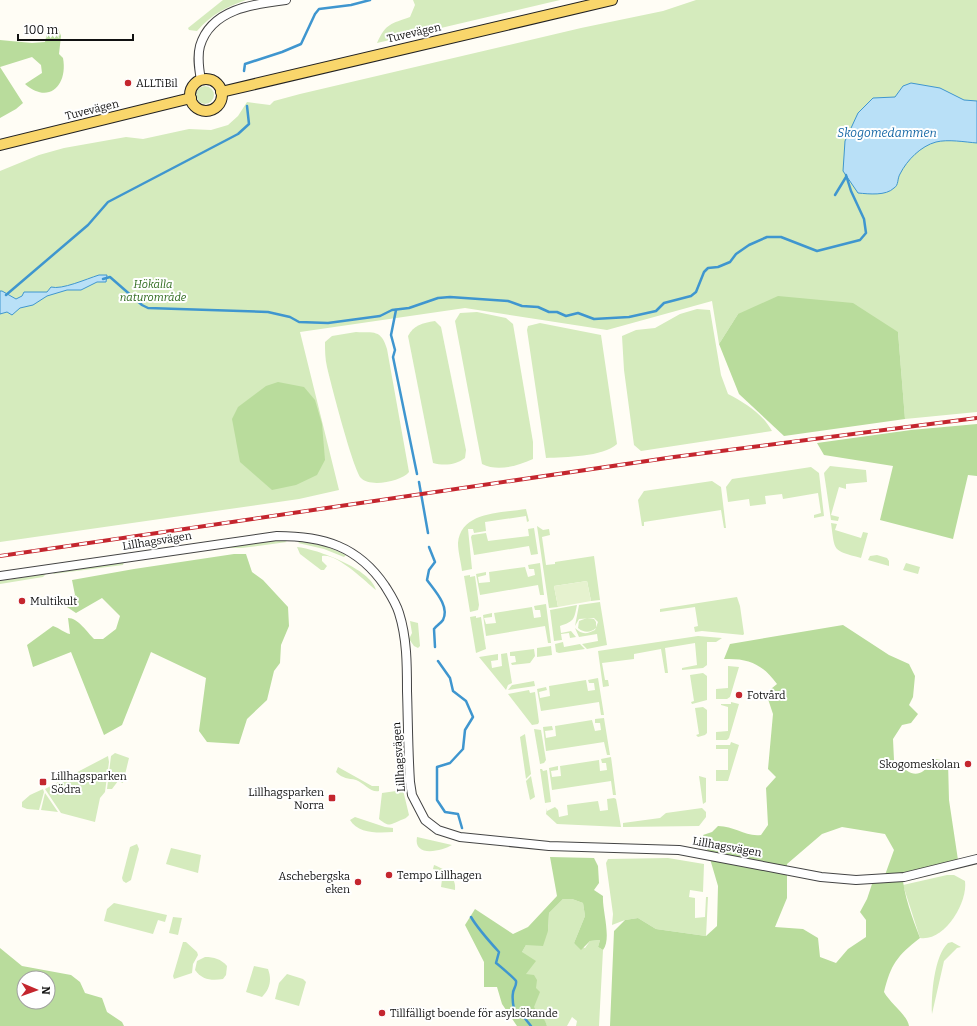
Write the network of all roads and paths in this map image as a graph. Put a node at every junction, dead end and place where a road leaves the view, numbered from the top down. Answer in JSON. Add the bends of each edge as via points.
{"nodes":[{"id":1,"x":286,"y":0,"type":"edge"},
{"id":2,"x":612,"y":0,"type":"edge"},
{"id":3,"x":201,"y":80,"type":"junction"},
{"id":4,"x":221,"y":92,"type":"junction"},
{"id":5,"x":191,"y":98,"type":"junction"},
{"id":6,"x":0,"y":145,"type":"edge"},
{"id":7,"x":0,"y":576,"type":"edge"},
{"id":8,"x":977,"y":859,"type":"edge"}],
"edges":[{"from":1,"to":3,"type":"street","via":[[236,10],[214,24],[207,31],[200,47]]},
{"from":2,"to":4,"type":"main road","name":"Tuvevägen"},
{"from":3,"to":4,"type":"main road","via":[[212,80]]},
{"from":3,"to":5,"type":"main road","via":[[192,87]]},
{"from":4,"to":5,"type":"main road","via":[[219,103],[209,110],[198,108]]},
{"from":5,"to":6,"type":"main road","name":"Tuvevägen"},
{"from":7,"to":8,"type":"street","name":"Lillhagsvägen","via":[[254,538],[293,536],[326,541],[344,548],[364,562],[380,578],[398,610],[405,640],[412,795],[425,820],[438,830],[460,837],[549,846],[679,850],[848,880],[904,877]]}]}
